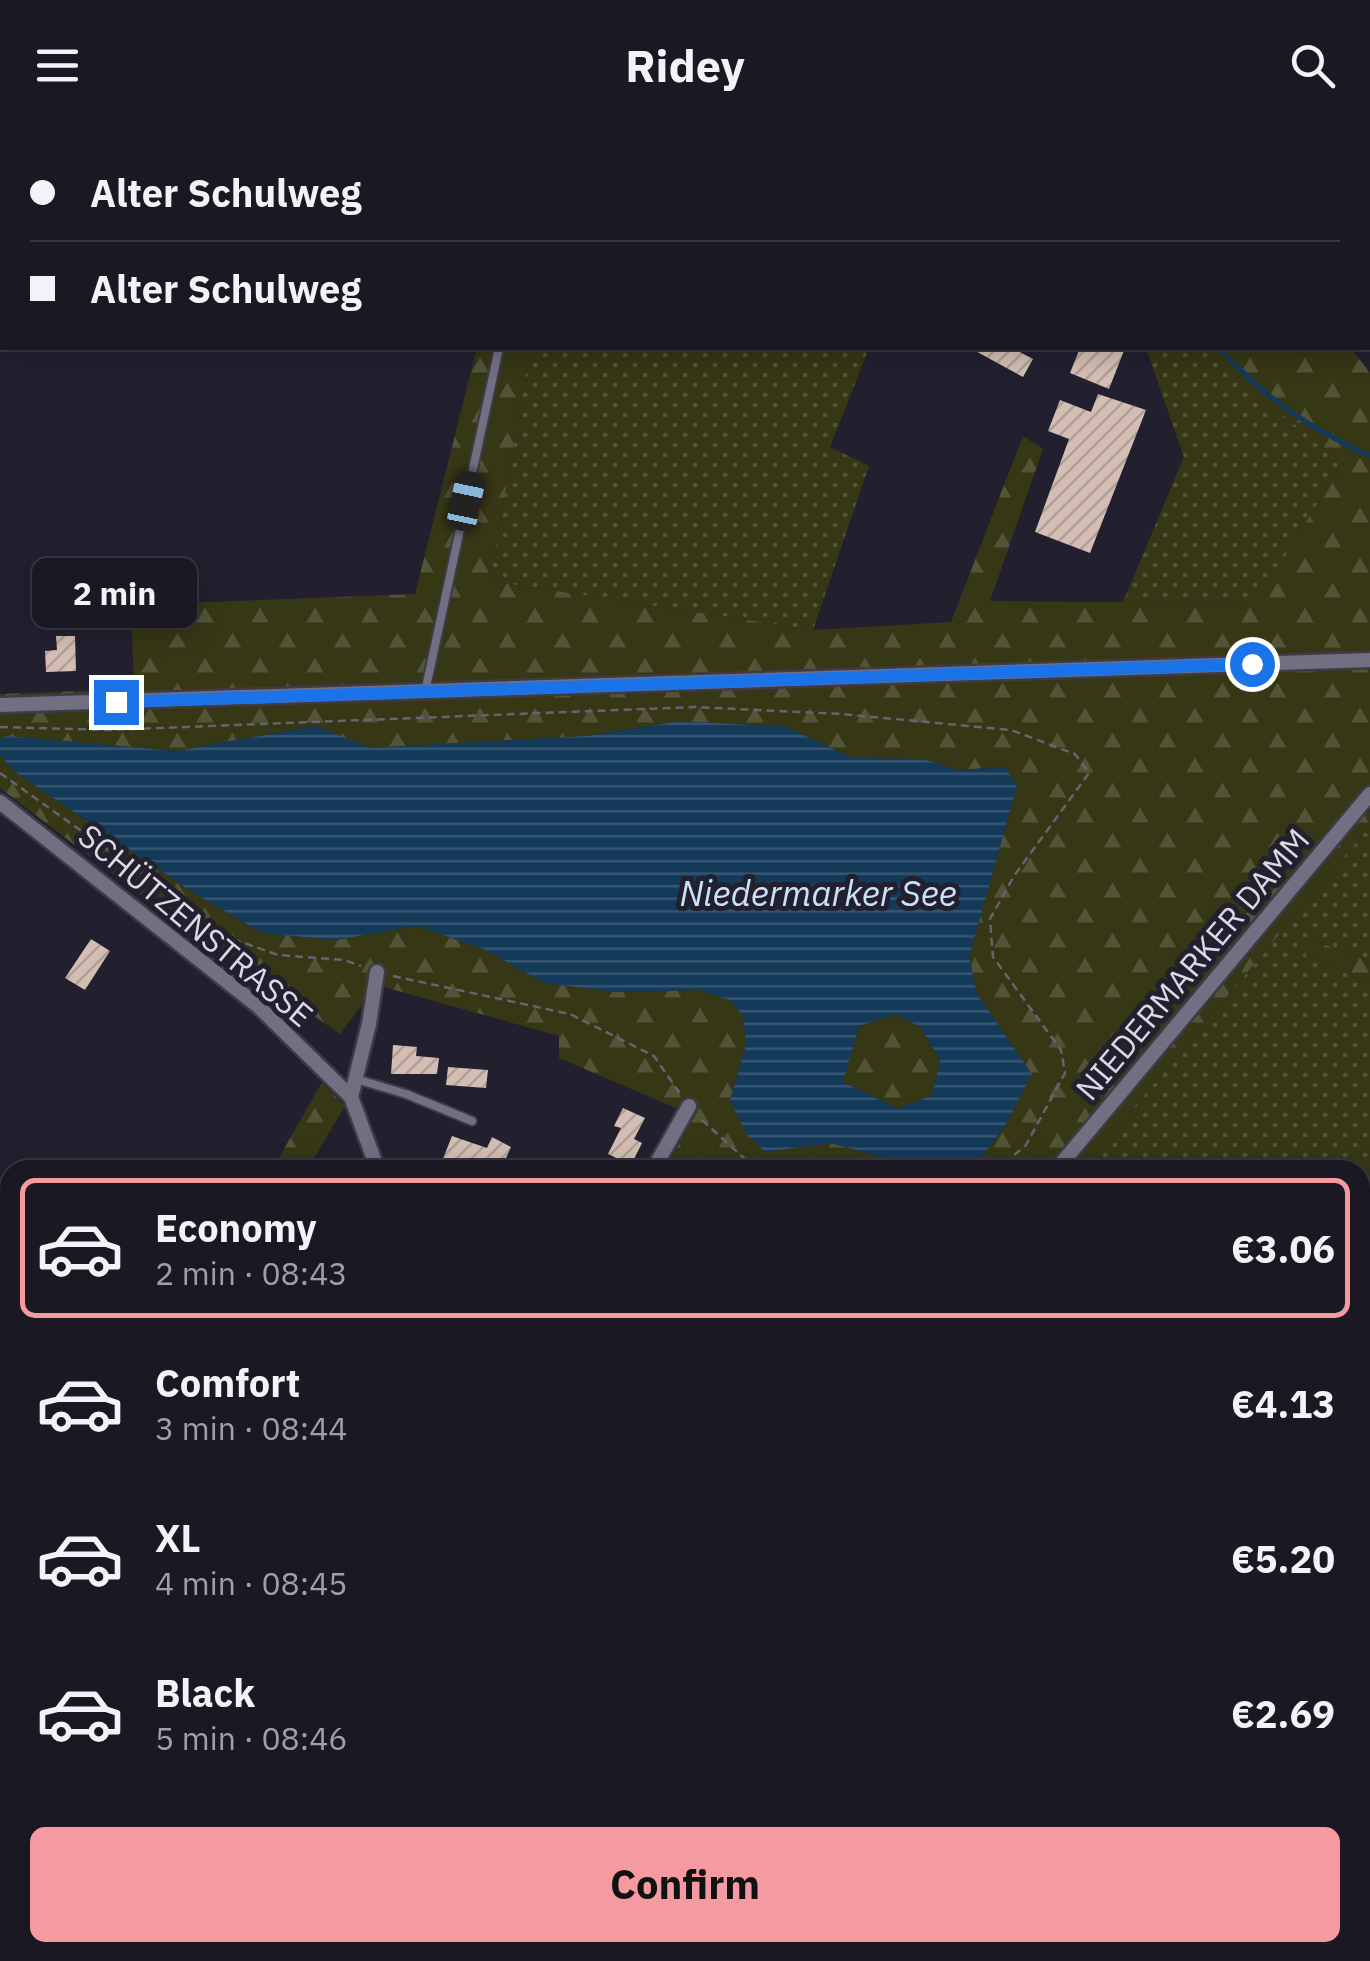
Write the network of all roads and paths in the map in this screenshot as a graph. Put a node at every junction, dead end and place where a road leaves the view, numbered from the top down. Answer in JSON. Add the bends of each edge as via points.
{"nodes":[{"id":1,"x":499,"y":350,"type":"edge"},
{"id":2,"x":1370,"y":660,"type":"edge"},
{"id":3,"x":425,"y":692,"type":"junction"},
{"id":4,"x":0,"y":705,"type":"edge"},
{"id":5,"x":0,"y":727,"type":"edge"},
{"id":6,"x":0,"y":773,"type":"edge"},
{"id":7,"x":1370,"y":794,"type":"edge"},
{"id":8,"x":0,"y":802,"type":"edge"},
{"id":9,"x":377,"y":972,"type":"junction"},
{"id":10,"x":356,"y":1079,"type":"junction"},
{"id":11,"x":351,"y":1097,"type":"junction"},
{"id":12,"x":689,"y":1106,"type":"junction"},
{"id":13,"x":472,"y":1122,"type":"dead end"},
{"id":14,"x":374,"y":1160,"type":"edge"},
{"id":15,"x":659,"y":1160,"type":"edge"},
{"id":16,"x":763,"y":1160,"type":"edge"},
{"id":17,"x":1009,"y":1160,"type":"edge"},
{"id":18,"x":1064,"y":1160,"type":"edge"}],
"edges":[{"from":1,"to":3,"type":"lane"},
{"from":2,"to":3,"type":"street"},
{"from":3,"to":4,"type":"street"},
{"from":5,"to":17,"type":"path","via":[[109,730],[695,706],[1011,730],[1076,754],[1090,773],[990,919],[994,957],[1061,1050],[1065,1073],[1026,1146]]},
{"from":6,"to":9,"type":"path","via":[[233,938],[278,955],[344,960]]},
{"from":7,"to":18,"type":"street","name":"NIEDERMARKER DAMM"},
{"from":8,"to":11,"type":"street","name":"SCHÜTZENSTRASSE","via":[[258,1006]]},
{"from":9,"to":10,"type":"street"},
{"from":9,"to":12,"type":"path","via":[[570,1014],[654,1056]]},
{"from":10,"to":11,"type":"street"},
{"from":10,"to":13,"type":"lane"},
{"from":11,"to":14,"type":"street","name":"SCHÜTZENSTRASSE"},
{"from":12,"to":15,"type":"street"},
{"from":12,"to":16,"type":"path","via":[[745,1159]]}]}
